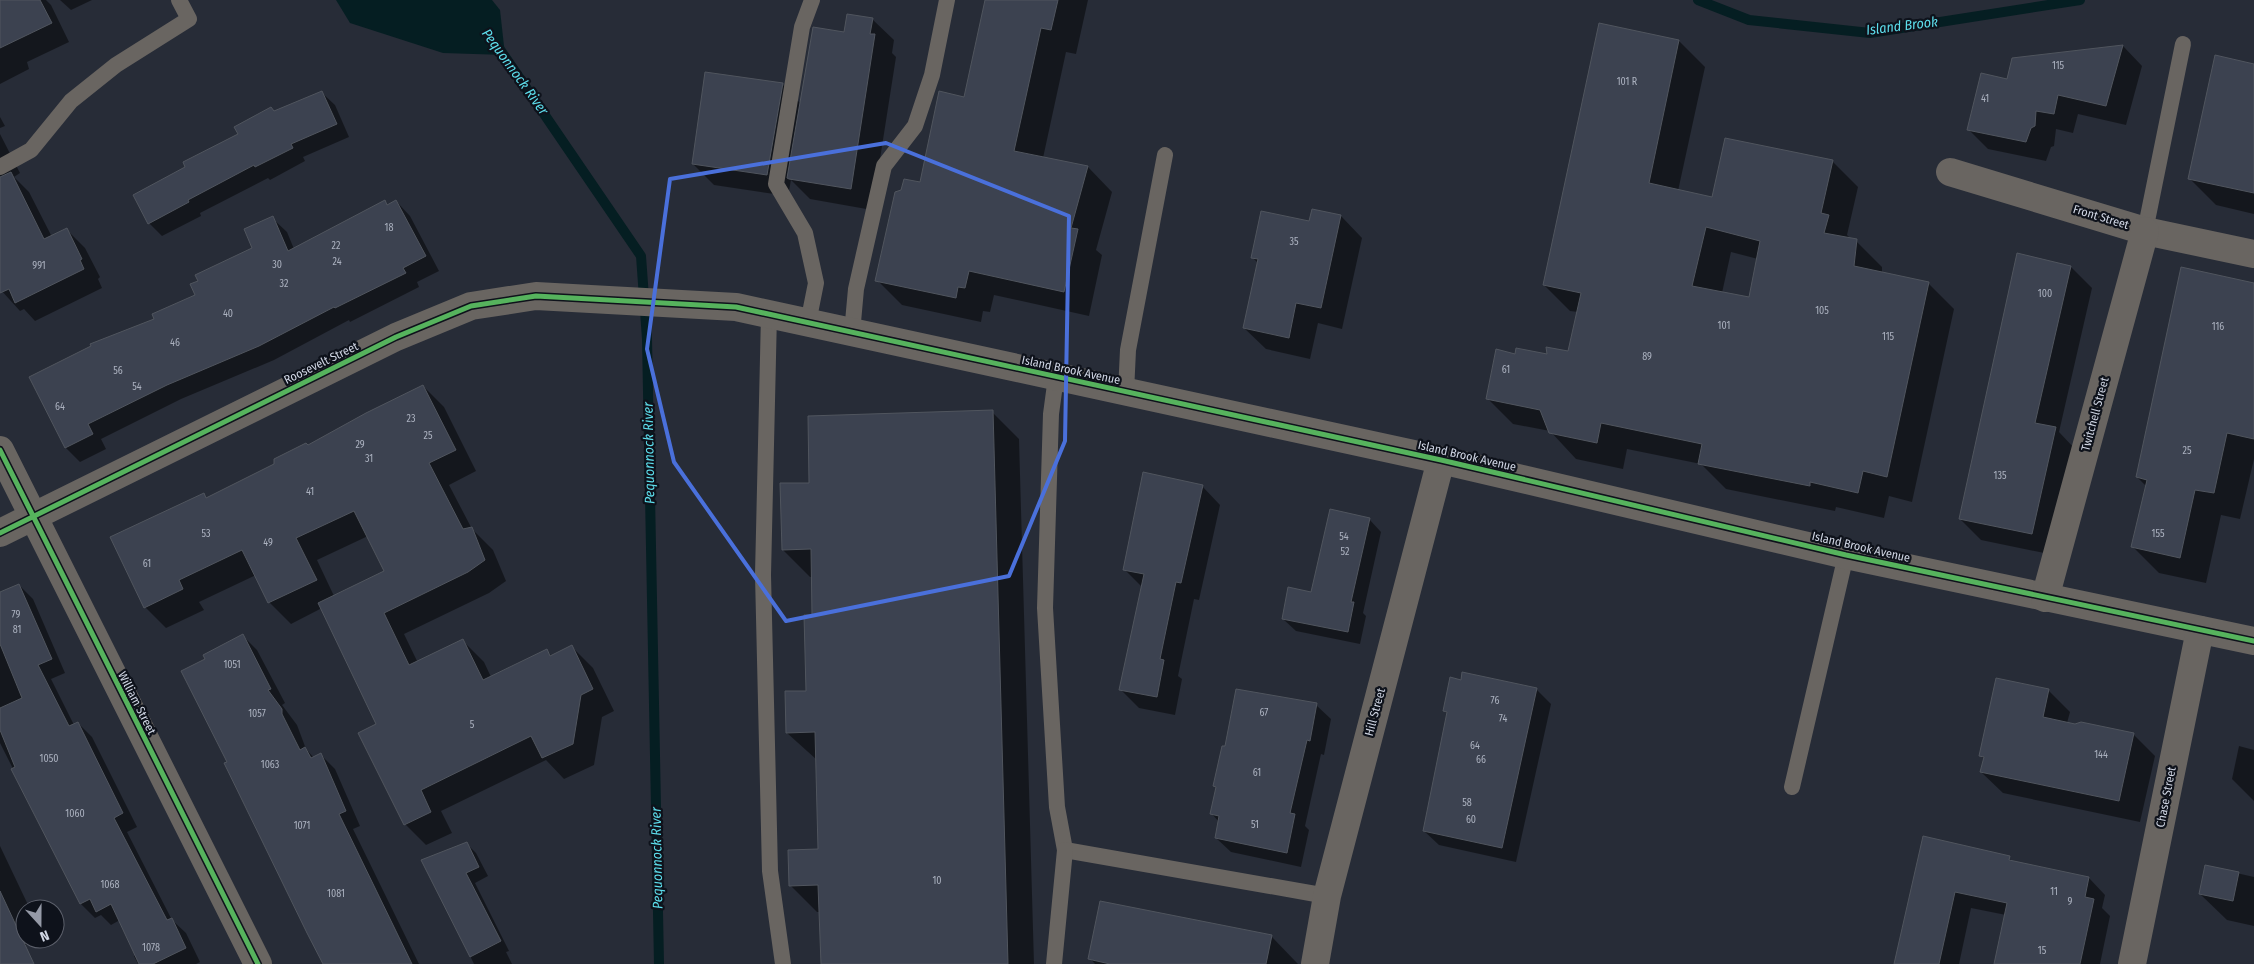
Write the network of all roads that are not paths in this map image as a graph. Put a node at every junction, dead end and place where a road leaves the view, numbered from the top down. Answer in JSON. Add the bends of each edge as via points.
{"nodes":[{"id":1,"x":179,"y":0,"type":"edge"},
{"id":2,"x":812,"y":0,"type":"edge"},
{"id":3,"x":947,"y":0,"type":"edge"},
{"id":4,"x":2183,"y":44,"type":"dead end"},
{"id":5,"x":1165,"y":155,"type":"dead end"},
{"id":6,"x":0,"y":167,"type":"edge"},
{"id":7,"x":1950,"y":172,"type":"dead end"},
{"id":8,"x":2145,"y":231,"type":"junction"},
{"id":9,"x":2254,"y":254,"type":"edge"},
{"id":10,"x":673,"y":304,"type":"joint"},
{"id":11,"x":769,"y":314,"type":"junction"},
{"id":12,"x":808,"y":323,"type":"junction"},
{"id":13,"x":852,"y":332,"type":"junction"},
{"id":14,"x":1056,"y":377,"type":"junction"},
{"id":15,"x":1126,"y":392,"type":"junction"},
{"id":16,"x":0,"y":450,"type":"edge"},
{"id":17,"x":1441,"y":460,"type":"junction"},
{"id":18,"x":33,"y":517,"type":"junction"},
{"id":19,"x":0,"y":533,"type":"edge"},
{"id":20,"x":1846,"y":555,"type":"junction"},
{"id":21,"x":2045,"y":598,"type":"junction"},
{"id":22,"x":2200,"y":630,"type":"junction"},
{"id":23,"x":2254,"y":641,"type":"edge"},
{"id":24,"x":1792,"y":788,"type":"dead end"},
{"id":25,"x":1064,"y":850,"type":"junction"},
{"id":26,"x":1327,"y":896,"type":"junction"},
{"id":27,"x":258,"y":964,"type":"edge"},
{"id":28,"x":783,"y":964,"type":"edge"},
{"id":29,"x":1054,"y":964,"type":"edge"},
{"id":30,"x":1315,"y":964,"type":"edge"},
{"id":31,"x":2132,"y":964,"type":"edge"}],
"edges":[{"from":1,"to":6,"type":"lane","via":[[189,19],[116,65],[71,101],[31,150]]},
{"from":2,"to":12,"type":"lane","via":[[802,27],[776,184],[805,233],[816,283]]},
{"from":3,"to":13,"type":"lane","via":[[932,75],[915,126],[884,166],[856,289]]},
{"from":4,"to":8,"type":"lane"},
{"from":5,"to":15,"type":"lane","via":[[1128,350]]},
{"from":7,"to":8,"type":"street","name":"Front Street"},
{"from":8,"to":9,"type":"street","name":"Front Street"},
{"from":8,"to":21,"type":"street","name":"Twitchell Street"},
{"from":10,"to":11,"type":"street","name":"Island Brook Avenue","via":[[736,307]]},
{"from":10,"to":18,"type":"street","name":"Roosevelt Street","via":[[536,296],[472,306],[396,337]]},
{"from":11,"to":12,"type":"street","name":"Island Brook Avenue"},
{"from":11,"to":28,"type":"lane","via":[[763,575],[770,871]]},
{"from":12,"to":13,"type":"street","name":"Island Brook Avenue"},
{"from":13,"to":14,"type":"street","name":"Island Brook Avenue"},
{"from":14,"to":15,"type":"street","name":"Island Brook Avenue"},
{"from":14,"to":25,"type":"lane","via":[[1051,414],[1045,608],[1057,807]]},
{"from":15,"to":17,"type":"street","name":"Island Brook Avenue"},
{"from":16,"to":18,"type":"street","name":"William Street"},
{"from":17,"to":20,"type":"street","name":"Island Brook Avenue"},
{"from":17,"to":26,"type":"street","name":"Hill Street"},
{"from":18,"to":19,"type":"street","name":"Roosevelt Street"},
{"from":18,"to":27,"type":"street","name":"William Street"},
{"from":20,"to":21,"type":"street","name":"Island Brook Avenue"},
{"from":20,"to":24,"type":"lane"},
{"from":21,"to":22,"type":"street","name":"Island Brook Avenue"},
{"from":22,"to":23,"type":"street","name":"Island Brook Avenue"},
{"from":22,"to":31,"type":"street","name":"Chase Street"},
{"from":25,"to":26,"type":"lane"},
{"from":25,"to":29,"type":"lane"},
{"from":26,"to":30,"type":"street","name":"Hill Street"}]}
